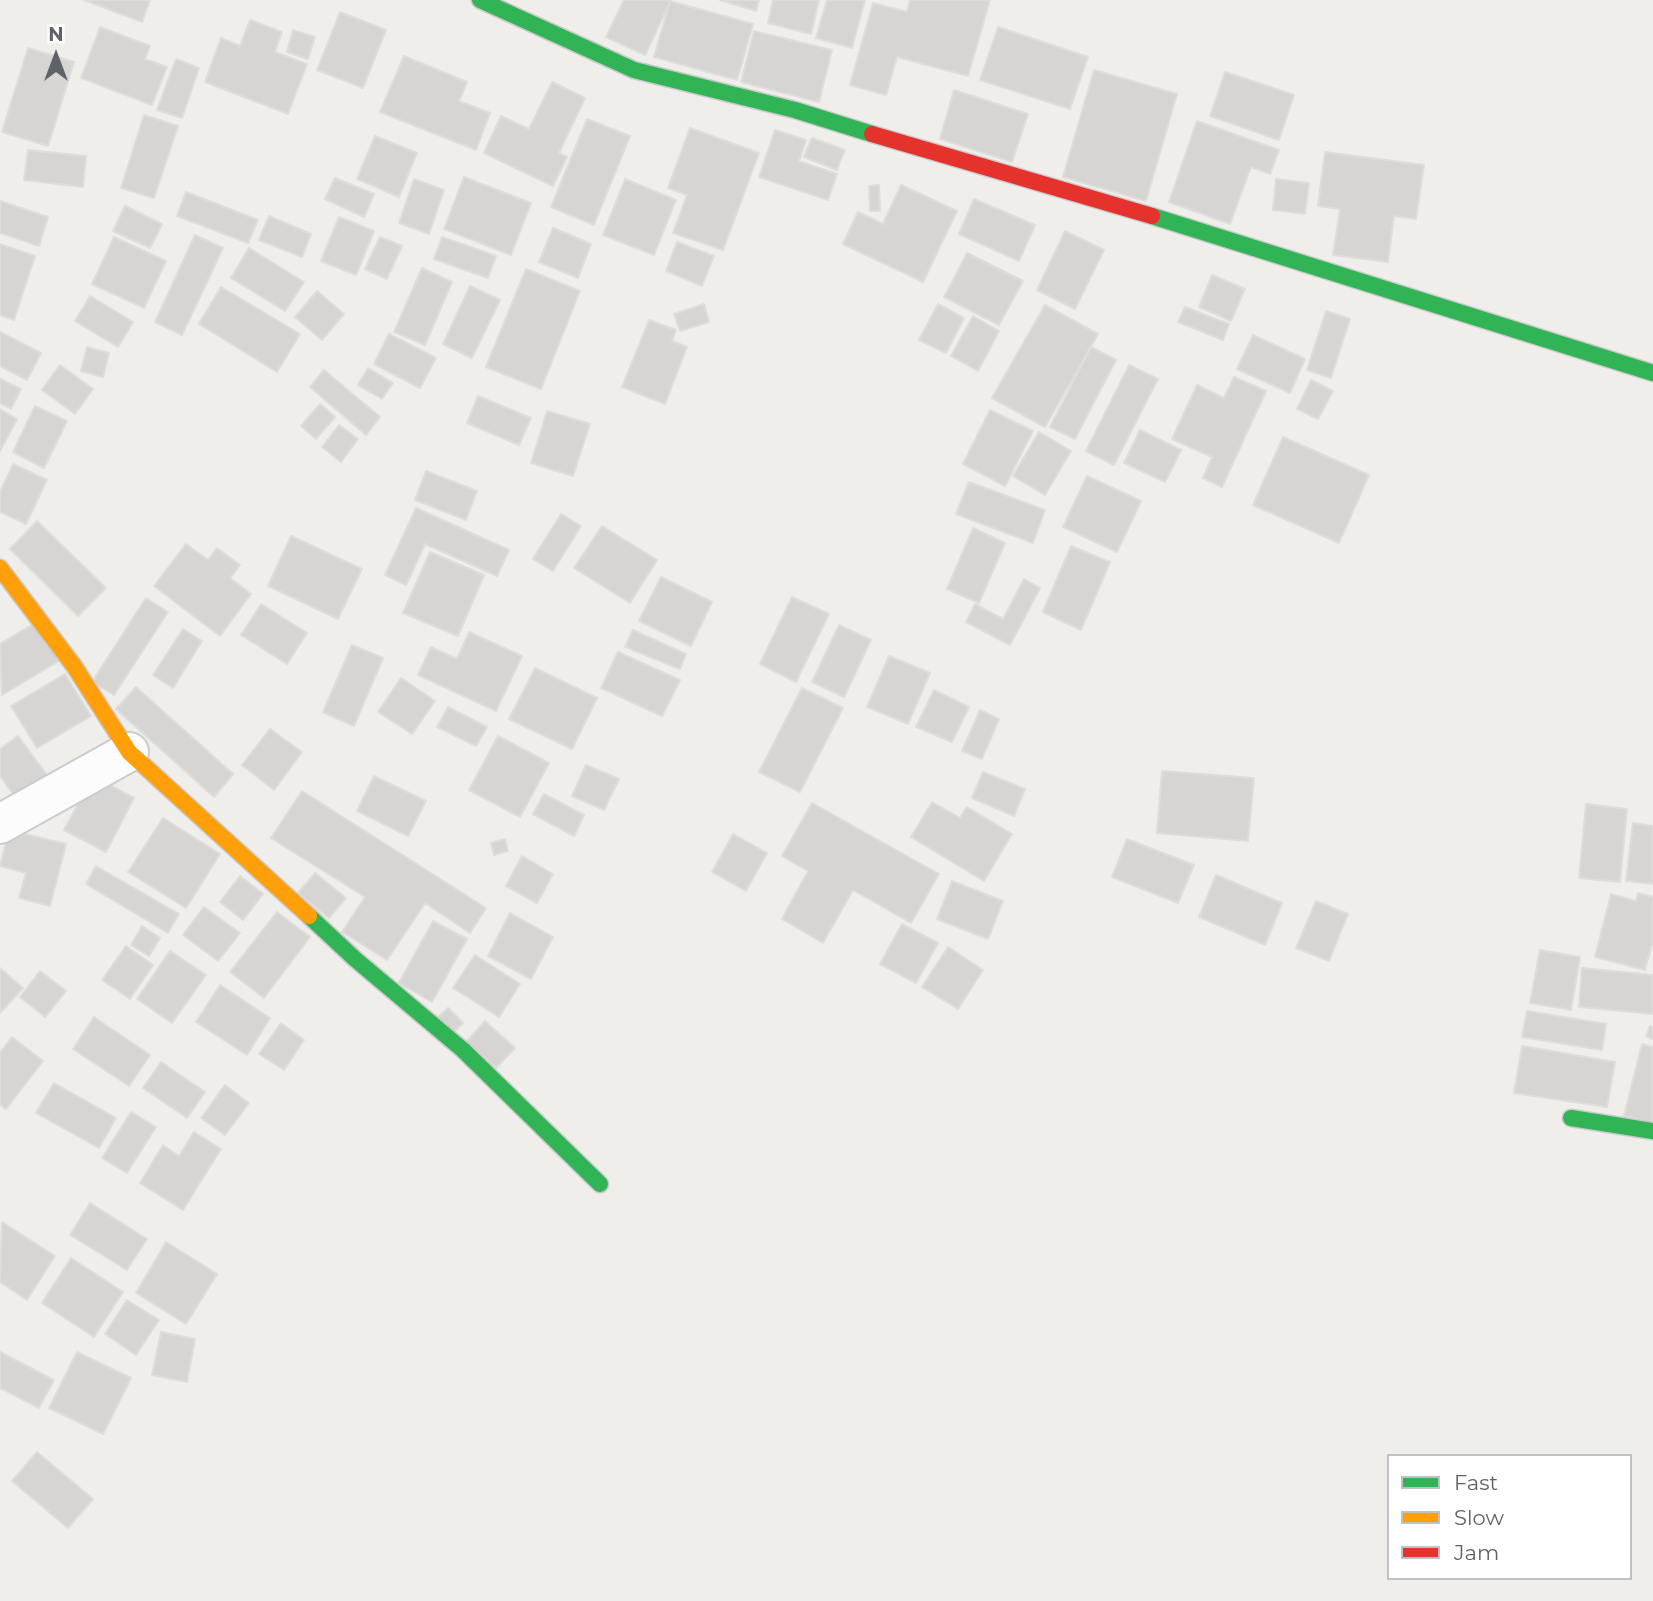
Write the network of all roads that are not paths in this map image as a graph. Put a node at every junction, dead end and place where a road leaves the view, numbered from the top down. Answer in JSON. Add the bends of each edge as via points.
{"nodes":[{"id":1,"x":480,"y":0,"type":"edge"},
{"id":2,"x":1653,"y":373,"type":"edge"},
{"id":3,"x":0,"y":568,"type":"edge"},
{"id":4,"x":129,"y":752,"type":"junction"},
{"id":5,"x":0,"y":824,"type":"edge"},
{"id":6,"x":1571,"y":1118,"type":"dead end"},
{"id":7,"x":1653,"y":1131,"type":"edge"},
{"id":8,"x":600,"y":1184,"type":"dead end"}],
"edges":[{"from":1,"to":2,"type":"street","via":[[634,70],[795,110],[1205,231]]},
{"from":3,"to":4,"type":"street","via":[[74,666]]},
{"from":4,"to":5,"type":"street"},
{"from":4,"to":8,"type":"street","via":[[463,1050]]},
{"from":6,"to":7,"type":"street"}]}
